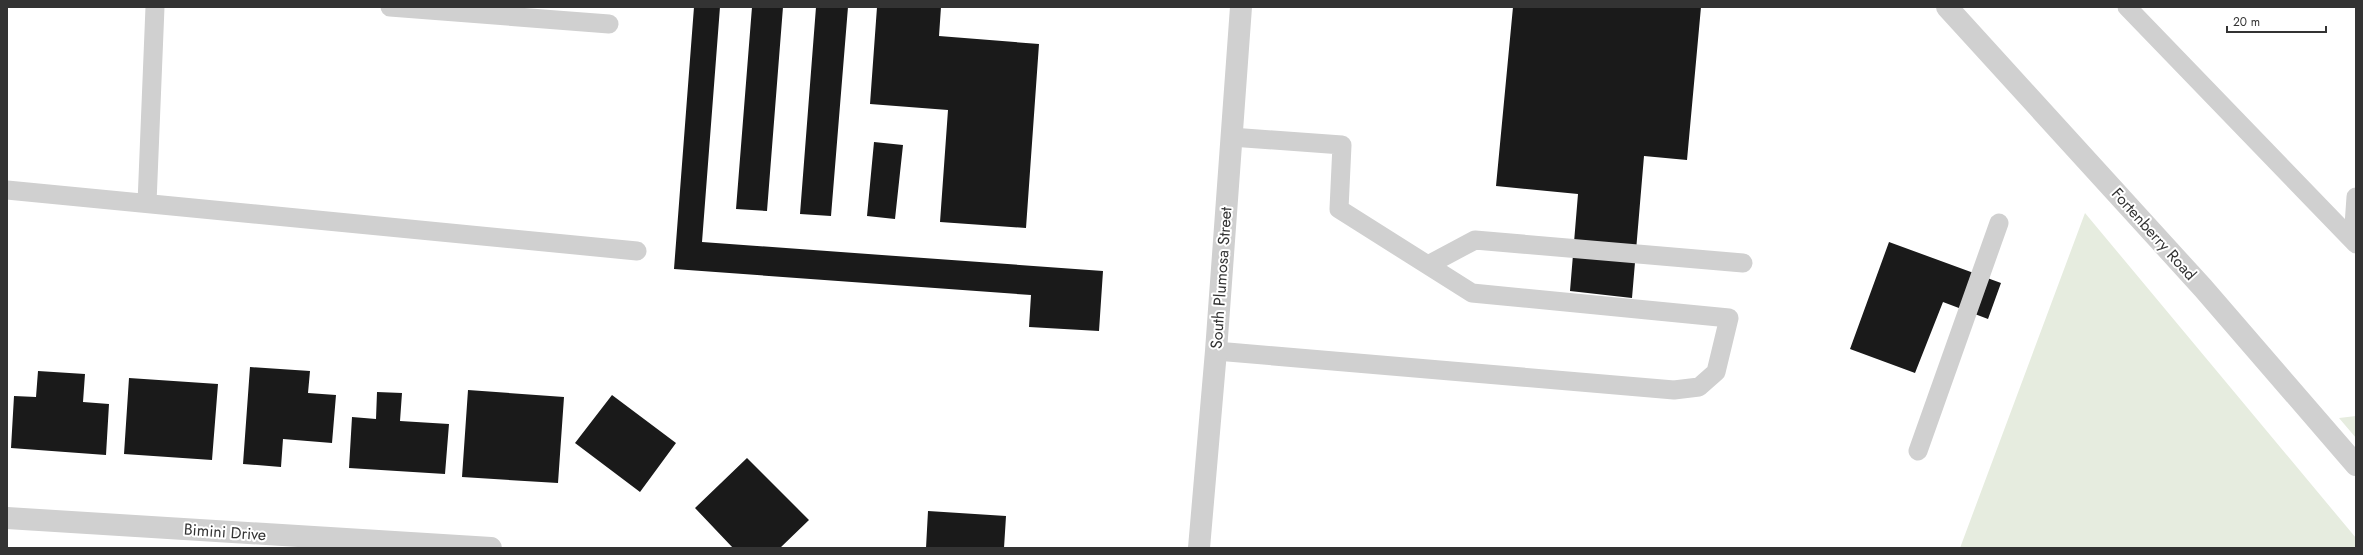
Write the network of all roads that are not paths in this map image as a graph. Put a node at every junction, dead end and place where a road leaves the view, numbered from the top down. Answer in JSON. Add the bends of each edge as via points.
{"nodes":[{"id":1,"x":155,"y":7,"type":"edge"},
{"id":2,"x":390,"y":7,"type":"edge"},
{"id":3,"x":1241,"y":7,"type":"edge"},
{"id":4,"x":1947,"y":7,"type":"edge"},
{"id":5,"x":2127,"y":7,"type":"edge"},
{"id":6,"x":609,"y":24,"type":"dead end"},
{"id":7,"x":1231,"y":137,"type":"junction"},
{"id":8,"x":7,"y":190,"type":"edge"},
{"id":9,"x":2356,"y":197,"type":"edge"},
{"id":10,"x":147,"y":203,"type":"junction"},
{"id":11,"x":1999,"y":223,"type":"dead end"},
{"id":12,"x":2354,"y":242,"type":"edge"},
{"id":13,"x":637,"y":251,"type":"dead end"},
{"id":14,"x":1743,"y":263,"type":"dead end"},
{"id":15,"x":1428,"y":265,"type":"junction"},
{"id":16,"x":1216,"y":351,"type":"junction"},
{"id":17,"x":1918,"y":451,"type":"dead end"},
{"id":18,"x":2356,"y":465,"type":"edge"},
{"id":19,"x":7,"y":518,"type":"edge"},
{"id":20,"x":491,"y":548,"type":"edge"},
{"id":21,"x":1199,"y":548,"type":"edge"}],
"edges":[{"from":1,"to":10,"type":"lane"},
{"from":2,"to":6,"type":"lane"},
{"from":3,"to":7,"type":"street","name":"South Plumosa Street"},
{"from":4,"to":18,"type":"street","name":"Fortenberry Road","via":[[2203,288]]},
{"from":5,"to":12,"type":"lane"},
{"from":7,"to":15,"type":"lane","via":[[1342,145],[1339,210]]},
{"from":7,"to":16,"type":"street","name":"South Plumosa Street"},
{"from":8,"to":10,"type":"lane"},
{"from":9,"to":12,"type":"lane"},
{"from":10,"to":13,"type":"lane"},
{"from":11,"to":17,"type":"lane"},
{"from":14,"to":15,"type":"lane","via":[[1475,240]]},
{"from":15,"to":16,"type":"lane","via":[[1472,293],[1729,318],[1716,372],[1699,387],[1674,390]]},
{"from":16,"to":21,"type":"street","name":"South Plumosa Street"},
{"from":19,"to":20,"type":"street","name":"Bimini Drive"}]}
